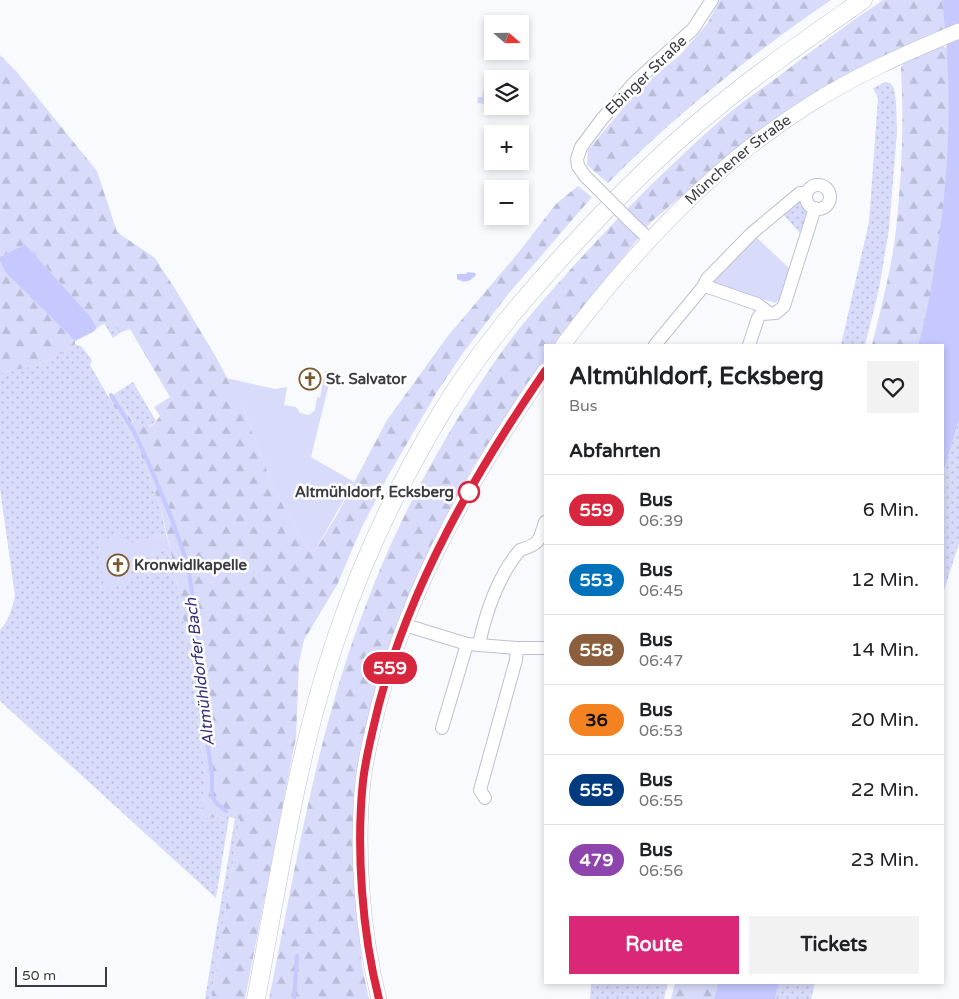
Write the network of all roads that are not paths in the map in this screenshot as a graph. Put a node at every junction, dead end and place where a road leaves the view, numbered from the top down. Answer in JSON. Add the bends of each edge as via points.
{"nodes":[{"id":1,"x":712,"y":0,"type":"edge"},
{"id":2,"x":863,"y":0,"type":"edge"},
{"id":3,"x":959,"y":31,"type":"edge"},
{"id":4,"x":806,"y":194,"type":"junction"},
{"id":5,"x":815,"y":208,"type":"junction"},
{"id":6,"x":650,"y":240,"type":"junction"},
{"id":7,"x":703,"y":287,"type":"junction"},
{"id":8,"x":768,"y":312,"type":"junction"},
{"id":9,"x":564,"y":344,"type":"edge"},
{"id":10,"x":656,"y":344,"type":"edge"},
{"id":11,"x":748,"y":344,"type":"edge"},
{"id":12,"x":544,"y":372,"type":"edge"},
{"id":13,"x":544,"y":525,"type":"edge"},
{"id":14,"x":405,"y":625,"type":"junction"},
{"id":15,"x":473,"y":644,"type":"junction"},
{"id":16,"x":517,"y":648,"type":"junction"},
{"id":17,"x":544,"y":648,"type":"edge"},
{"id":18,"x":442,"y":728,"type":"dead end"},
{"id":19,"x":485,"y":798,"type":"dead end"},
{"id":20,"x":256,"y":999,"type":"edge"},
{"id":21,"x":379,"y":999,"type":"edge"}],
"edges":[{"from":1,"to":6,"type":"street","name":"Ebinger Straße","bridge":true,"via":[[694,29],[634,83],[581,147],[578,166],[585,176]]},
{"from":2,"to":20,"type":"main road","via":[[784,54],[722,102],[645,171],[539,282],[490,342],[444,408],[408,471],[378,534],[337,637],[301,767]]},
{"from":3,"to":6,"type":"street","name":"Münchener Straße","via":[[870,70],[771,130],[686,203]]},
{"from":4,"to":5,"type":"street","via":[[807,201]]},
{"from":4,"to":5,"type":"street","via":[[818,185],[828,190],[830,198],[826,205]]},
{"from":4,"to":7,"type":"street","via":[[800,194],[752,233]]},
{"from":5,"to":8,"type":"street","via":[[784,306],[776,312]]},
{"from":6,"to":9,"type":"street","name":"Münchener Straße"},
{"from":7,"to":8,"type":"street","via":[[757,304]]},
{"from":7,"to":10,"type":"street"},
{"from":8,"to":11,"type":"street","via":[[758,318]]},
{"from":12,"to":14,"type":"street","via":[[461,505]]},
{"from":13,"to":15,"type":"street","via":[[539,540],[534,546],[520,550],[505,574]]},
{"from":14,"to":15,"type":"street"},
{"from":14,"to":21,"type":"street","via":[[384,686],[363,781],[363,886]]},
{"from":15,"to":16,"type":"street"},
{"from":15,"to":18,"type":"street"},
{"from":16,"to":17,"type":"street"},
{"from":16,"to":19,"type":"street","via":[[480,790]]}]}
